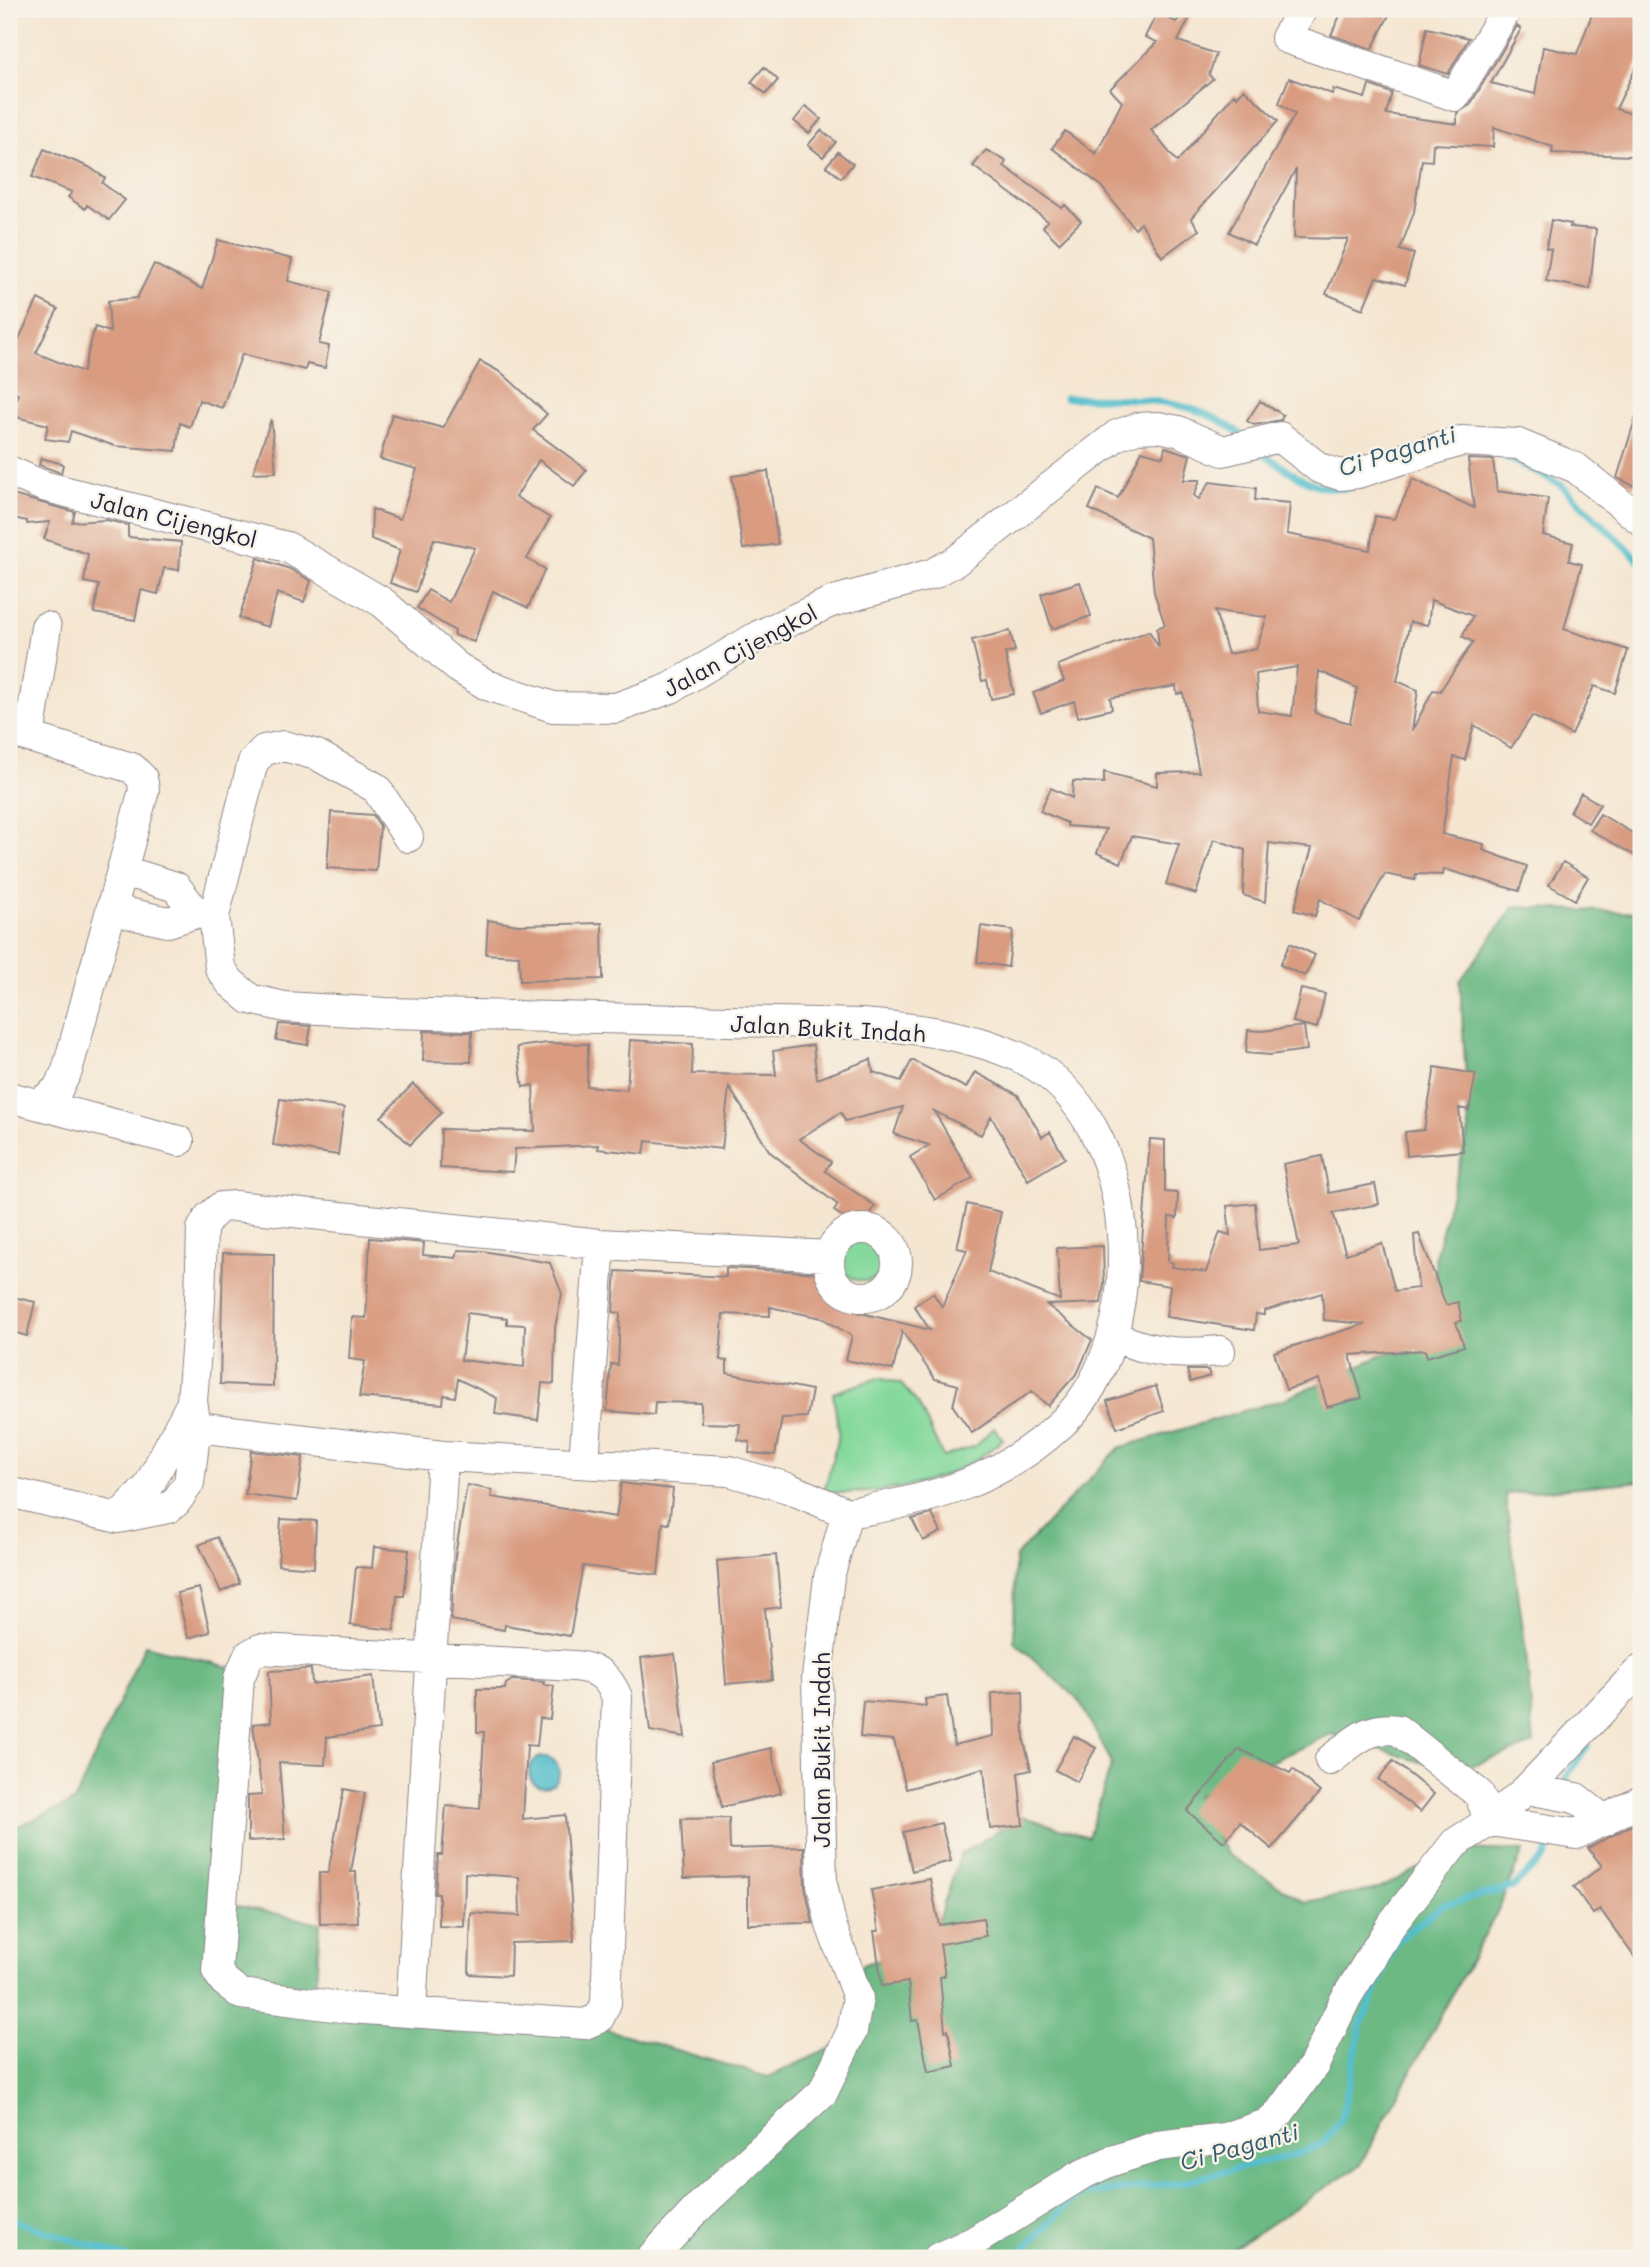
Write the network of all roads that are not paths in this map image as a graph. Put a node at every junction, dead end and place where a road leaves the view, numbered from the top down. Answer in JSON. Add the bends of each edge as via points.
{"nodes":[{"id":1,"x":1302,"y":9,"type":"edge"},
{"id":2,"x":1507,"y":9,"type":"edge"},
{"id":3,"x":9,"y":471,"type":"edge"},
{"id":4,"x":1641,"y":520,"type":"edge"},
{"id":5,"x":46,"y":626,"type":"dead end"},
{"id":6,"x":19,"y":734,"type":"edge"},
{"id":7,"x":408,"y":837,"type":"dead end"},
{"id":8,"x":124,"y":871,"type":"junction"},
{"id":9,"x":113,"y":910,"type":"junction"},
{"id":10,"x":204,"y":915,"type":"junction"},
{"id":11,"x":9,"y":1097,"type":"edge"},
{"id":12,"x":39,"y":1104,"type":"junction"},
{"id":13,"x":179,"y":1141,"type":"dead end"},
{"id":14,"x":600,"y":1244,"type":"junction"},
{"id":15,"x":829,"y":1256,"type":"dead end"},
{"id":16,"x":1114,"y":1336,"type":"junction"},
{"id":17,"x":1220,"y":1351,"type":"dead end"},
{"id":18,"x":189,"y":1418,"type":"junction"},
{"id":19,"x":443,"y":1457,"type":"junction"},
{"id":20,"x":584,"y":1462,"type":"junction"},
{"id":21,"x":9,"y":1492,"type":"edge"},
{"id":22,"x":847,"y":1513,"type":"junction"},
{"id":23,"x":432,"y":1659,"type":"junction"},
{"id":24,"x":1641,"y":1669,"type":"edge"},
{"id":25,"x":1330,"y":1760,"type":"dead end"},
{"id":26,"x":1538,"y":1791,"type":"junction"},
{"id":27,"x":1641,"y":1801,"type":"edge"},
{"id":28,"x":1595,"y":1812,"type":"junction"},
{"id":29,"x":1490,"y":1821,"type":"junction"},
{"id":30,"x":411,"y":2012,"type":"junction"},
{"id":31,"x":651,"y":2258,"type":"edge"},
{"id":32,"x":938,"y":2258,"type":"edge"}],
"edges":[{"from":1,"to":2,"type":"street","via":[[1286,38],[1455,96]]},
{"from":3,"to":4,"type":"street","name":"Jalan Cijengkol","via":[[43,486],[287,547],[382,602],[457,667],[487,685],[553,707],[616,708],[671,688],[760,635],[831,602],[932,574],[956,561],[1117,435],[1137,428],[1178,431],[1223,451],[1280,437],[1319,468],[1340,475],[1461,441],[1518,444],[1576,468]]},
{"from":5,"to":6,"type":"street"},
{"from":6,"to":8,"type":"street","via":[[132,768],[142,778],[144,790]]},
{"from":7,"to":10,"type":"street","via":[[376,788],[317,755],[284,746],[264,750],[253,762]]},
{"from":8,"to":9,"type":"street"},
{"from":8,"to":10,"type":"street","via":[[176,887]]},
{"from":9,"to":10,"type":"street","via":[[168,922]]},
{"from":9,"to":12,"type":"street","via":[[67,1071],[57,1090]]},
{"from":10,"to":16,"type":"street","name":"Jalan Bukit Indah","via":[[220,968],[230,982],[250,999],[285,1007],[895,1027],[959,1038],[1027,1061],[1075,1104],[1096,1136],[1114,1184],[1122,1228],[1124,1287]]},
{"from":11,"to":12,"type":"street"},
{"from":12,"to":13,"type":"street"},
{"from":14,"to":15,"type":"street"},
{"from":14,"to":18,"type":"street","via":[[221,1207],[202,1229],[201,1300]]},
{"from":14,"to":20,"type":"street"},
{"from":16,"to":17,"type":"street","via":[[1137,1347],[1183,1355]]},
{"from":16,"to":22,"type":"street","name":"Jalan Bukit Indah","via":[[1080,1403],[1064,1422],[1014,1462],[912,1503]]},
{"from":18,"to":19,"type":"street"},
{"from":18,"to":21,"type":"street","via":[[188,1483],[168,1508],[118,1518]]},
{"from":19,"to":20,"type":"street"},
{"from":19,"to":23,"type":"street"},
{"from":20,"to":22,"type":"street","via":[[729,1471],[788,1488]]},
{"from":22,"to":31,"type":"street","name":"Jalan Bukit Indah","via":[[829,1577],[817,1677],[822,1884],[831,1925],[858,1998],[852,2031],[822,2092]]},
{"from":23,"to":30,"type":"street"},
{"from":23,"to":30,"type":"street","via":[[260,1649],[249,1655],[239,1678],[220,1924],[218,1971],[241,1994]]},
{"from":23,"to":30,"type":"street","via":[[575,1666],[596,1669],[610,1680],[617,1698],[606,2003],[599,2018],[585,2024]]},
{"from":24,"to":26,"type":"street"},
{"from":25,"to":29,"type":"street","via":[[1367,1732],[1381,1727],[1398,1730],[1479,1794]]},
{"from":26,"to":28,"type":"street","via":[[1576,1798]]},
{"from":26,"to":29,"type":"street"},
{"from":27,"to":28,"type":"street"},
{"from":28,"to":29,"type":"street","via":[[1576,1834]]},
{"from":29,"to":32,"type":"street","via":[[1455,1843],[1391,1925],[1346,1998],[1314,2065],[1290,2101],[1267,2124],[1225,2137],[1158,2146],[1109,2162]]}]}
